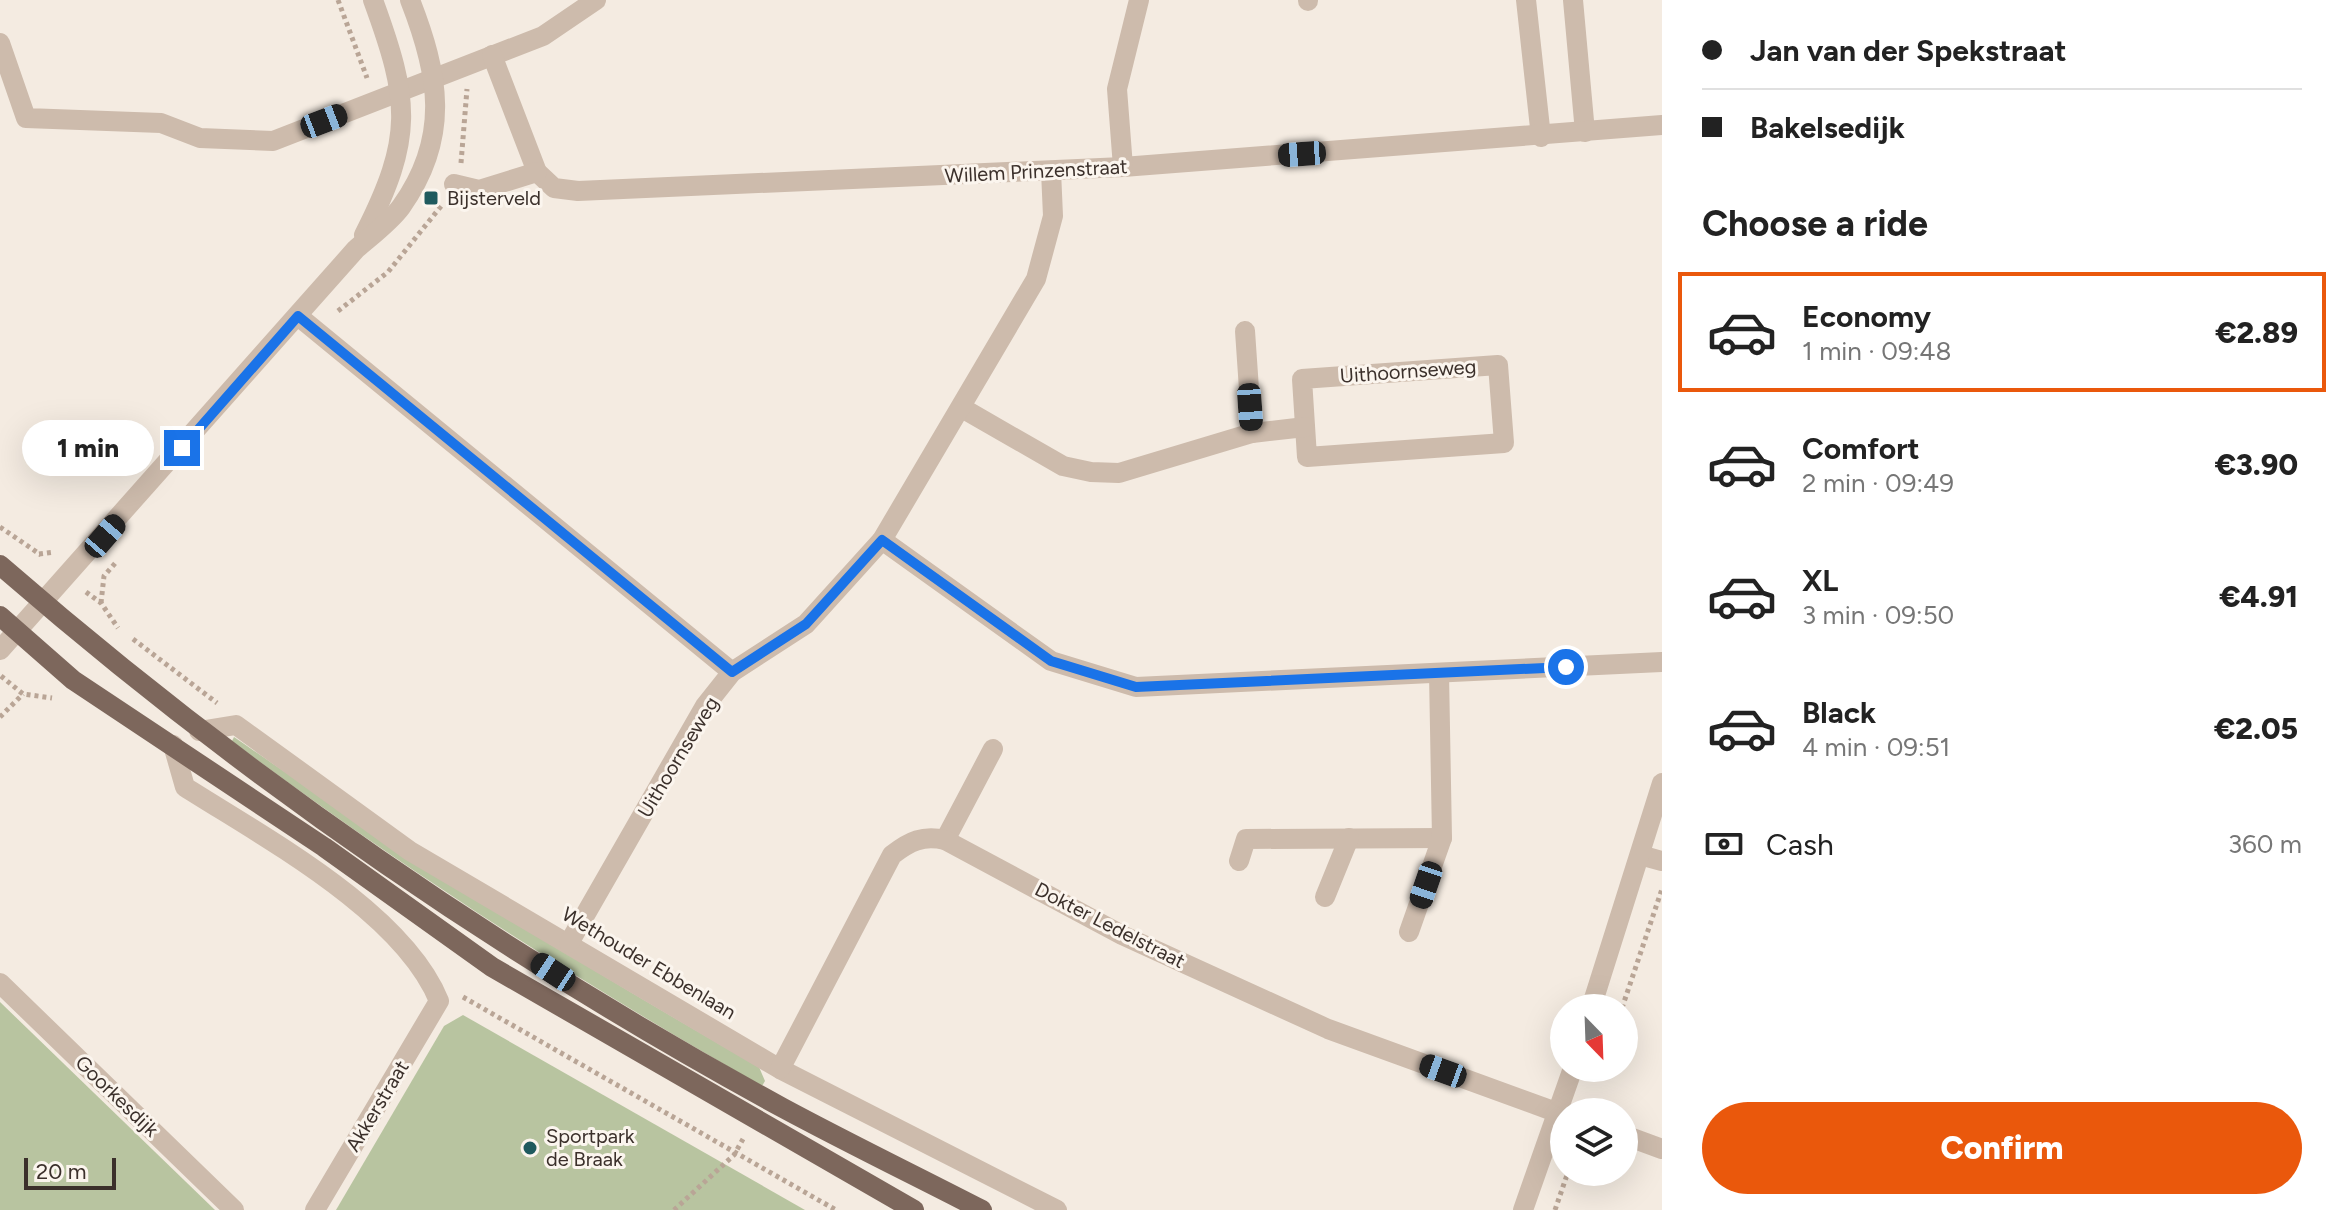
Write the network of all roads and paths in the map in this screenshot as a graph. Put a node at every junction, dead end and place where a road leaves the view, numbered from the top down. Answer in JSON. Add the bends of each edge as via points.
{"nodes":[{"id":1,"x":338,"y":0,"type":"edge"},
{"id":2,"x":373,"y":0,"type":"edge"},
{"id":3,"x":410,"y":0,"type":"edge"},
{"id":4,"x":596,"y":0,"type":"edge"},
{"id":5,"x":1139,"y":0,"type":"edge"},
{"id":6,"x":1526,"y":0,"type":"edge"},
{"id":7,"x":1573,"y":0,"type":"edge"},
{"id":8,"x":0,"y":43,"type":"edge"},
{"id":9,"x":492,"y":55,"type":"junction"},
{"id":10,"x":435,"y":77,"type":"junction"},
{"id":11,"x":402,"y":90,"type":"junction"},
{"id":12,"x":375,"y":102,"type":"junction"},
{"id":13,"x":1662,"y":125,"type":"edge"},
{"id":14,"x":1585,"y":132,"type":"junction"},
{"id":15,"x":1541,"y":137,"type":"junction"},
{"id":16,"x":1123,"y":167,"type":"junction"},
{"id":17,"x":1051,"y":171,"type":"junction"},
{"id":18,"x":537,"y":172,"type":"junction"},
{"id":19,"x":454,"y":184,"type":"dead end"},
{"id":20,"x":356,"y":249,"type":"junction"},
{"id":21,"x":298,"y":316,"type":"junction"},
{"id":22,"x":1245,"y":331,"type":"dead end"},
{"id":23,"x":962,"y":408,"type":"junction"},
{"id":24,"x":1305,"y":427,"type":"junction"},
{"id":25,"x":1252,"y":433,"type":"junction"},
{"id":26,"x":0,"y":527,"type":"edge"},
{"id":27,"x":882,"y":540,"type":"junction"},
{"id":28,"x":39,"y":554,"type":"dead end"},
{"id":29,"x":0,"y":565,"type":"edge"},
{"id":30,"x":43,"y":603,"type":"junction"},
{"id":31,"x":101,"y":603,"type":"dead end"},
{"id":32,"x":0,"y":616,"type":"edge"},
{"id":33,"x":18,"y":631,"type":"junction"},
{"id":34,"x":0,"y":650,"type":"edge"},
{"id":35,"x":1662,"y":662,"type":"edge"},
{"id":36,"x":732,"y":672,"type":"junction"},
{"id":37,"x":1439,"y":673,"type":"junction"},
{"id":38,"x":0,"y":675,"type":"edge"},
{"id":39,"x":23,"y":694,"type":"junction"},
{"id":40,"x":58,"y":700,"type":"dead end"},
{"id":41,"x":0,"y":717,"type":"edge"},
{"id":42,"x":236,"y":725,"type":"junction"},
{"id":43,"x":199,"y":731,"type":"junction"},
{"id":44,"x":173,"y":745,"type":"junction"},
{"id":45,"x":993,"y":749,"type":"dead end"},
{"id":46,"x":1662,"y":783,"type":"edge"},
{"id":47,"x":1349,"y":838,"type":"junction"},
{"id":48,"x":1442,"y":838,"type":"junction"},
{"id":49,"x":945,"y":840,"type":"junction"},
{"id":50,"x":1640,"y":855,"type":"junction"},
{"id":51,"x":1239,"y":861,"type":"dead end"},
{"id":52,"x":1662,"y":861,"type":"edge"},
{"id":53,"x":1662,"y":889,"type":"edge"},
{"id":54,"x":1325,"y":897,"type":"dead end"},
{"id":55,"x":1409,"y":932,"type":"dead end"},
{"id":56,"x":569,"y":943,"type":"junction"},
{"id":57,"x":0,"y":983,"type":"edge"},
{"id":58,"x":1595,"y":994,"type":"edge"},
{"id":59,"x":1627,"y":994,"type":"edge"},
{"id":60,"x":439,"y":1001,"type":"junction"},
{"id":61,"x":780,"y":1069,"type":"junction"},
{"id":62,"x":1550,"y":1111,"type":"edge"},
{"id":63,"x":754,"y":1120,"type":"junction"},
{"id":64,"x":1638,"y":1140,"type":"edge"},
{"id":65,"x":1550,"y":1142,"type":"edge"},
{"id":66,"x":1662,"y":1149,"type":"edge"},
{"id":67,"x":734,"y":1155,"type":"junction"},
{"id":68,"x":1563,"y":1186,"type":"edge"},
{"id":69,"x":234,"y":1210,"type":"edge"},
{"id":70,"x":315,"y":1210,"type":"edge"},
{"id":71,"x":674,"y":1210,"type":"edge"},
{"id":72,"x":836,"y":1210,"type":"edge"},
{"id":73,"x":914,"y":1210,"type":"edge"},
{"id":74,"x":982,"y":1210,"type":"edge"},
{"id":75,"x":1057,"y":1210,"type":"edge"},
{"id":76,"x":1523,"y":1210,"type":"edge"},
{"id":77,"x":1555,"y":1210,"type":"edge"}],
"edges":[{"from":1,"to":12,"type":"path"},
{"from":2,"to":11,"type":"street"},
{"from":3,"to":10,"type":"street"},
{"from":4,"to":9,"type":"street","via":[[543,36]]},
{"from":5,"to":16,"type":"street","via":[[1117,89]]},
{"from":6,"to":15,"type":"street"},
{"from":7,"to":14,"type":"street"},
{"from":8,"to":12,"type":"street","via":[[26,118],[161,123],[200,138],[273,141]]},
{"from":9,"to":10,"type":"street"},
{"from":9,"to":18,"type":"street"},
{"from":10,"to":11,"type":"street"},
{"from":10,"to":20,"type":"street","via":[[435,119],[420,171],[401,208]]},
{"from":11,"to":12,"type":"street"},
{"from":11,"to":20,"type":"street","via":[[395,161]]},
{"from":13,"to":14,"type":"street","name":"Willem Prinzenstraat"},
{"from":14,"to":15,"type":"street","name":"Willem Prinzenstraat"},
{"from":15,"to":16,"type":"street","name":"Willem Prinzenstraat"},
{"from":16,"to":17,"type":"street","name":"Willem Prinzenstraat"},
{"from":17,"to":18,"type":"street","name":"Willem Prinzenstraat","via":[[578,191],[554,188]]},
{"from":17,"to":23,"type":"street","name":"Uithoornseweg","via":[[1053,216],[1036,279]]},
{"from":18,"to":19,"type":"street","via":[[479,190]]},
{"from":20,"to":21,"type":"street"},
{"from":21,"to":30,"type":"street"},
{"from":21,"to":36,"type":"street"},
{"from":22,"to":25,"type":"street"},
{"from":23,"to":25,"type":"street","via":[[1063,466],[1091,472],[1143,468]]},
{"from":23,"to":27,"type":"street","name":"Uithoornseweg"},
{"from":24,"to":24,"type":"street","name":"Uithoornseweg","via":[[1302,379],[1498,365],[1504,443],[1307,457]]},
{"from":24,"to":25,"type":"street"},
{"from":26,"to":28,"type":"path"},
{"from":27,"to":36,"type":"street","name":"Uithoornseweg","via":[[806,624]]},
{"from":27,"to":37,"type":"street","via":[[1051,661],[1136,687]]},
{"from":29,"to":30,"type":"main road"},
{"from":30,"to":33,"type":"street"},
{"from":30,"to":43,"type":"main road"},
{"from":31,"to":42,"type":"path","via":[[115,626],[218,704]]},
{"from":32,"to":33,"type":"main road"},
{"from":33,"to":34,"type":"street"},
{"from":33,"to":44,"type":"main road","via":[[73,680]]},
{"from":35,"to":37,"type":"street"},
{"from":36,"to":56,"type":"street","name":"Uithoornseweg","via":[[705,706]]},
{"from":37,"to":48,"type":"street"},
{"from":38,"to":39,"type":"path"},
{"from":39,"to":40,"type":"path"},
{"from":39,"to":41,"type":"path"},
{"from":42,"to":43,"type":"street"},
{"from":42,"to":56,"type":"street","name":"Wethouder Ebbenlaan","via":[[410,851]]},
{"from":43,"to":74,"type":"main road","via":[[401,875],[603,1004],[785,1109]]},
{"from":44,"to":60,"type":"street","via":[[185,787],[332,882],[388,931],[431,981]]},
{"from":44,"to":63,"type":"main road","via":[[492,967]]},
{"from":45,"to":49,"type":"street"},
{"from":46,"to":50,"type":"street"},
{"from":47,"to":48,"type":"street"},
{"from":47,"to":51,"type":"street","via":[[1246,839]]},
{"from":47,"to":54,"type":"street"},
{"from":48,"to":55,"type":"street"},
{"from":49,"to":61,"type":"street","via":[[928,836],[892,855]]},
{"from":49,"to":62,"type":"street","name":"Dokter Ledelstraat","via":[[1122,935],[1328,1029]]},
{"from":50,"to":52,"type":"street"},
{"from":50,"to":58,"type":"street"},
{"from":53,"to":59,"type":"path"},
{"from":56,"to":61,"type":"street","name":"Wethouder Ebbenlaan"},
{"from":57,"to":69,"type":"street","name":"Goorkesdijk"},
{"from":60,"to":67,"type":"path","via":[[470,998]]},
{"from":60,"to":70,"type":"street","name":"Akkerstraat"},
{"from":61,"to":75,"type":"street","name":"Wethouder Ebbenlaan"},
{"from":63,"to":67,"type":"path"},
{"from":63,"to":73,"type":"main road"},
{"from":64,"to":66,"type":"street"},
{"from":65,"to":76,"type":"street"},
{"from":67,"to":71,"type":"path"},
{"from":67,"to":72,"type":"path"},
{"from":68,"to":77,"type":"path"}]}
